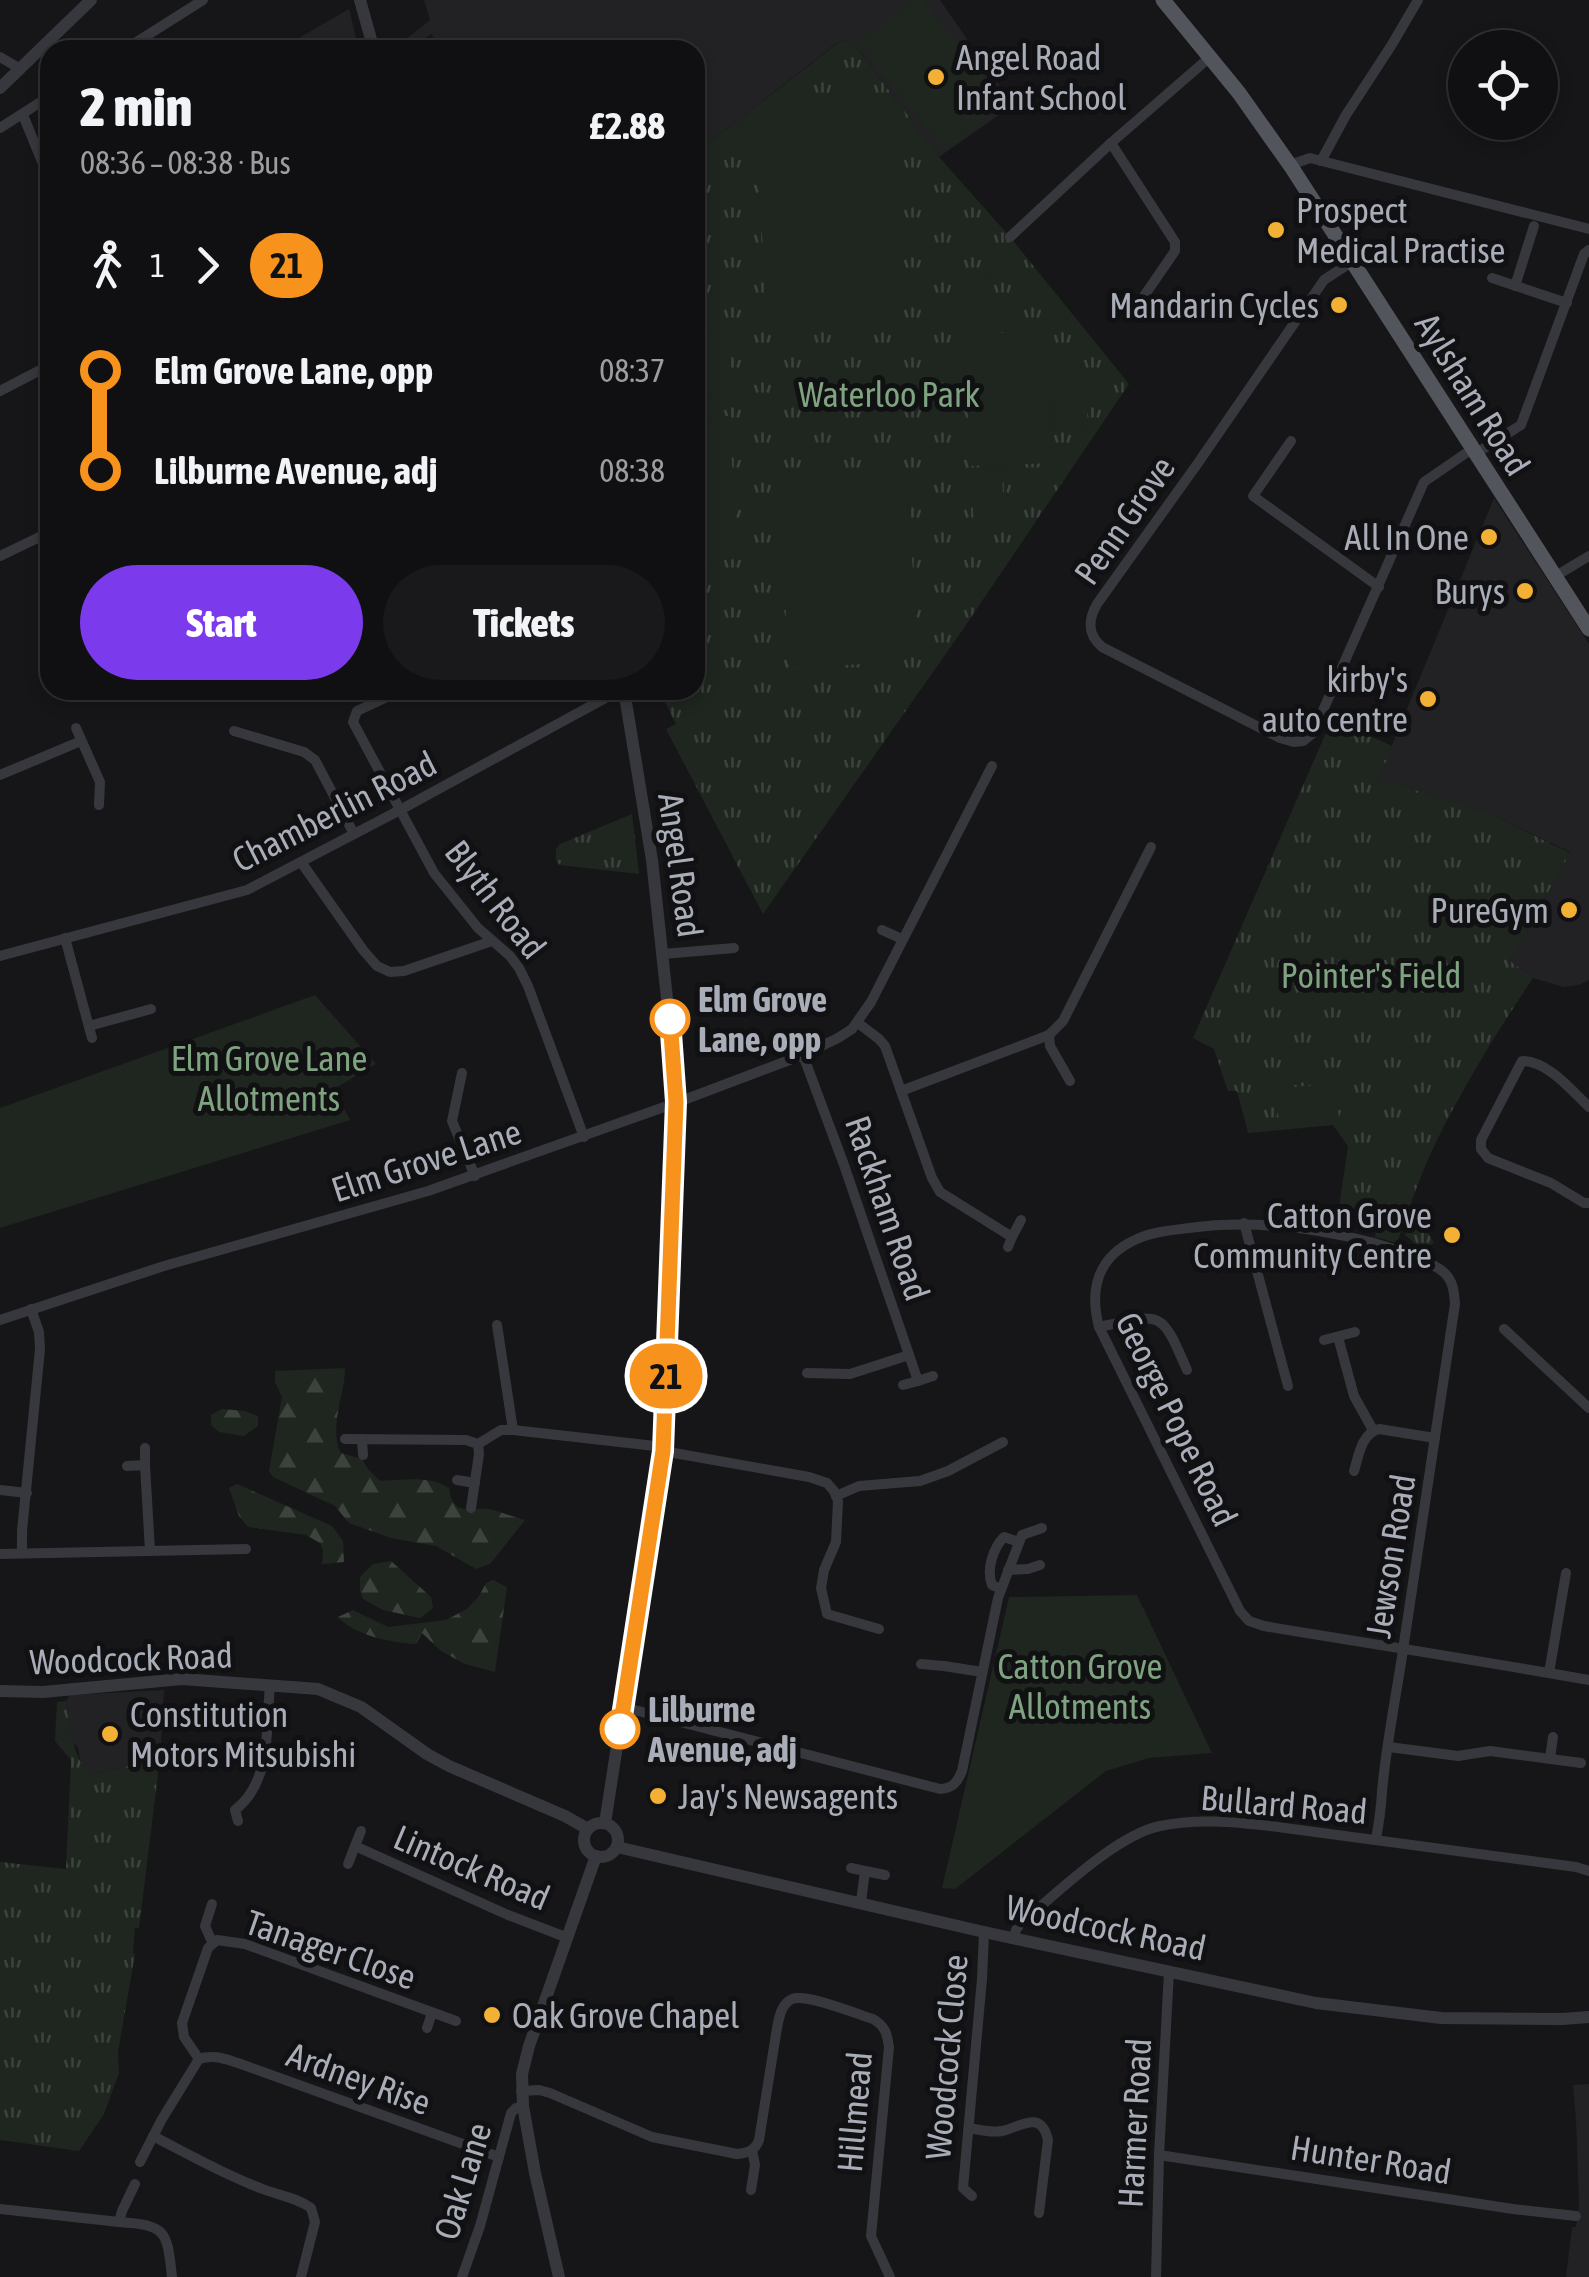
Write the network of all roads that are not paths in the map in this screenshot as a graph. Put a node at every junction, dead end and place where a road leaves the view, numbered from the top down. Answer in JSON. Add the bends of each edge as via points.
{"nodes":[{"id":1,"x":91,"y":0,"type":"edge"},
{"id":2,"x":203,"y":0,"type":"edge"},
{"id":3,"x":360,"y":0,"type":"edge"},
{"id":4,"x":1162,"y":0,"type":"edge"},
{"id":5,"x":1418,"y":0,"type":"edge"},
{"id":6,"x":49,"y":40,"type":"edge"},
{"id":7,"x":140,"y":40,"type":"edge"},
{"id":8,"x":371,"y":40,"type":"edge"},
{"id":9,"x":40,"y":49,"type":"edge"},
{"id":10,"x":0,"y":57,"type":"edge"},
{"id":11,"x":1210,"y":57,"type":"junction"},
{"id":12,"x":20,"y":68,"type":"junction"},
{"id":13,"x":0,"y":88,"type":"edge"},
{"id":14,"x":40,"y":103,"type":"edge"},
{"id":15,"x":23,"y":114,"type":"junction"},
{"id":16,"x":0,"y":128,"type":"edge"},
{"id":17,"x":1111,"y":143,"type":"junction"},
{"id":18,"x":40,"y":156,"type":"edge"},
{"id":19,"x":1321,"y":161,"type":"junction"},
{"id":20,"x":1290,"y":165,"type":"junction"},
{"id":21,"x":1534,"y":226,"type":"dead end"},
{"id":22,"x":1589,"y":229,"type":"edge"},
{"id":23,"x":1010,"y":237,"type":"dead end"},
{"id":24,"x":1589,"y":250,"type":"edge"},
{"id":25,"x":1353,"y":261,"type":"junction"},
{"id":26,"x":1492,"y":278,"type":"dead end"},
{"id":27,"x":1515,"y":286,"type":"junction"},
{"id":28,"x":1567,"y":303,"type":"junction"},
{"id":29,"x":1132,"y":312,"type":"dead end"},
{"id":30,"x":40,"y":370,"type":"edge"},
{"id":31,"x":0,"y":391,"type":"edge"},
{"id":32,"x":1291,"y":441,"type":"dead end"},
{"id":33,"x":1474,"y":452,"type":"junction"},
{"id":34,"x":40,"y":537,"type":"edge"},
{"id":35,"x":0,"y":556,"type":"edge"},
{"id":36,"x":1589,"y":556,"type":"edge"},
{"id":37,"x":1554,"y":577,"type":"junction"},
{"id":38,"x":1379,"y":588,"type":"junction"},
{"id":39,"x":1589,"y":629,"type":"edge"},
{"id":40,"x":382,"y":700,"type":"edge"},
{"id":41,"x":604,"y":700,"type":"edge"},
{"id":42,"x":624,"y":700,"type":"edge"},
{"id":43,"x":76,"y":728,"type":"dead end"},
{"id":44,"x":234,"y":731,"type":"dead end"},
{"id":45,"x":81,"y":741,"type":"junction"},
{"id":46,"x":992,"y":766,"type":"dead end"},
{"id":47,"x":0,"y":775,"type":"edge"},
{"id":48,"x":100,"y":804,"type":"dead end"},
{"id":49,"x":400,"y":810,"type":"junction"},
{"id":50,"x":354,"y":834,"type":"junction"},
{"id":51,"x":1151,"y":847,"type":"dead end"},
{"id":52,"x":301,"y":862,"type":"junction"},
{"id":53,"x":882,"y":930,"type":"dead end"},
{"id":54,"x":65,"y":938,"type":"junction"},
{"id":55,"x":902,"y":939,"type":"junction"},
{"id":56,"x":492,"y":941,"type":"junction"},
{"id":57,"x":734,"y":948,"type":"dead end"},
{"id":58,"x":663,"y":954,"type":"junction"},
{"id":59,"x":0,"y":956,"type":"edge"},
{"id":60,"x":150,"y":1009,"type":"dead end"},
{"id":61,"x":858,"y":1022,"type":"junction"},
{"id":62,"x":1049,"y":1035,"type":"junction"},
{"id":63,"x":803,"y":1054,"type":"junction"},
{"id":64,"x":462,"y":1073,"type":"dead end"},
{"id":65,"x":1070,"y":1080,"type":"dead end"},
{"id":66,"x":901,"y":1091,"type":"junction"},
{"id":67,"x":676,"y":1102,"type":"junction"},
{"id":68,"x":1589,"y":1106,"type":"edge"},
{"id":69,"x":584,"y":1137,"type":"junction"},
{"id":70,"x":475,"y":1176,"type":"junction"},
{"id":71,"x":1589,"y":1204,"type":"edge"},
{"id":72,"x":1021,"y":1220,"type":"dead end"},
{"id":73,"x":1244,"y":1223,"type":"junction"},
{"id":74,"x":1451,"y":1281,"type":"joint"},
{"id":75,"x":31,"y":1309,"type":"junction"},
{"id":76,"x":0,"y":1320,"type":"edge"},
{"id":77,"x":497,"y":1324,"type":"dead end"},
{"id":78,"x":1100,"y":1327,"type":"junction"},
{"id":79,"x":1504,"y":1329,"type":"dead end"},
{"id":80,"x":1355,"y":1332,"type":"dead end"},
{"id":81,"x":1338,"y":1337,"type":"junction"},
{"id":82,"x":1324,"y":1340,"type":"dead end"},
{"id":83,"x":515,"y":1347,"type":"dead end"},
{"id":84,"x":501,"y":1349,"type":"junction"},
{"id":85,"x":910,"y":1354,"type":"junction"},
{"id":86,"x":1187,"y":1370,"type":"dead end"},
{"id":87,"x":807,"y":1374,"type":"dead end"},
{"id":88,"x":934,"y":1376,"type":"dead end"},
{"id":89,"x":918,"y":1381,"type":"junction"},
{"id":90,"x":903,"y":1385,"type":"dead end"},
{"id":91,"x":1288,"y":1386,"type":"dead end"},
{"id":92,"x":1589,"y":1408,"type":"edge"},
{"id":93,"x":513,"y":1430,"type":"junction"},
{"id":94,"x":1373,"y":1430,"type":"junction"},
{"id":95,"x":1435,"y":1438,"type":"junction"},
{"id":96,"x":345,"y":1439,"type":"dead end"},
{"id":97,"x":362,"y":1439,"type":"junction"},
{"id":98,"x":1003,"y":1442,"type":"dead end"},
{"id":99,"x":478,"y":1444,"type":"junction"},
{"id":100,"x":144,"y":1448,"type":"dead end"},
{"id":101,"x":663,"y":1449,"type":"junction"},
{"id":102,"x":363,"y":1456,"type":"dead end"},
{"id":103,"x":145,"y":1465,"type":"junction"},
{"id":104,"x":127,"y":1466,"type":"dead end"},
{"id":105,"x":1354,"y":1471,"type":"dead end"},
{"id":106,"x":457,"y":1480,"type":"dead end"},
{"id":107,"x":475,"y":1483,"type":"junction"},
{"id":108,"x":0,"y":1490,"type":"edge"},
{"id":109,"x":27,"y":1493,"type":"junction"},
{"id":110,"x":836,"y":1496,"type":"junction"},
{"id":111,"x":471,"y":1508,"type":"dead end"},
{"id":112,"x":1042,"y":1528,"type":"dead end"},
{"id":113,"x":1018,"y":1542,"type":"junction"},
{"id":114,"x":246,"y":1550,"type":"dead end"},
{"id":115,"x":150,"y":1552,"type":"junction"},
{"id":116,"x":22,"y":1553,"type":"junction"},
{"id":117,"x":0,"y":1554,"type":"edge"},
{"id":118,"x":1040,"y":1565,"type":"dead end"},
{"id":119,"x":1008,"y":1570,"type":"junction"},
{"id":120,"x":1566,"y":1573,"type":"dead end"},
{"id":121,"x":1001,"y":1589,"type":"junction"},
{"id":122,"x":879,"y":1629,"type":"dead end"},
{"id":123,"x":1404,"y":1650,"type":"junction"},
{"id":124,"x":921,"y":1664,"type":"dead end"},
{"id":125,"x":982,"y":1672,"type":"junction"},
{"id":126,"x":1549,"y":1673,"type":"junction"},
{"id":127,"x":1589,"y":1680,"type":"edge"},
{"id":128,"x":270,"y":1685,"type":"junction"},
{"id":129,"x":0,"y":1691,"type":"edge"},
{"id":130,"x":623,"y":1707,"type":"junction"},
{"id":131,"x":1553,"y":1737,"type":"dead end"},
{"id":132,"x":1389,"y":1747,"type":"junction"},
{"id":133,"x":1550,"y":1758,"type":"junction"},
{"id":134,"x":1581,"y":1763,"type":"dead end"},
{"id":135,"x":233,"y":1812,"type":"dead end"},
{"id":136,"x":605,"y":1824,"type":"junction"},
{"id":137,"x":588,"y":1830,"type":"junction"},
{"id":138,"x":361,"y":1831,"type":"dead end"},
{"id":139,"x":1376,"y":1839,"type":"junction"},
{"id":140,"x":354,"y":1846,"type":"junction"},
{"id":141,"x":617,"y":1847,"type":"junction"},
{"id":142,"x":596,"y":1856,"type":"junction"},
{"id":143,"x":348,"y":1864,"type":"dead end"},
{"id":144,"x":851,"y":1868,"type":"dead end"},
{"id":145,"x":1589,"y":1870,"type":"edge"},
{"id":146,"x":865,"y":1871,"type":"junction"},
{"id":147,"x":885,"y":1875,"type":"dead end"},
{"id":148,"x":862,"y":1902,"type":"junction"},
{"id":149,"x":212,"y":1904,"type":"dead end"},
{"id":150,"x":984,"y":1932,"type":"junction"},
{"id":151,"x":568,"y":1938,"type":"junction"},
{"id":152,"x":1014,"y":1938,"type":"junction"},
{"id":153,"x":212,"y":1942,"type":"junction"},
{"id":154,"x":1169,"y":1972,"type":"junction"},
{"id":155,"x":432,"y":2013,"type":"junction"},
{"id":156,"x":1589,"y":2017,"type":"edge"},
{"id":157,"x":456,"y":2021,"type":"dead end"},
{"id":158,"x":427,"y":2028,"type":"dead end"},
{"id":159,"x":199,"y":2059,"type":"junction"},
{"id":160,"x":521,"y":2091,"type":"junction"},
{"id":161,"x":523,"y":2106,"type":"junction"},
{"id":162,"x":968,"y":2128,"type":"junction"},
{"id":163,"x":152,"y":2136,"type":"junction"},
{"id":164,"x":752,"y":2150,"type":"junction"},
{"id":165,"x":1159,"y":2154,"type":"junction"},
{"id":166,"x":499,"y":2158,"type":"junction"},
{"id":167,"x":140,"y":2162,"type":"dead end"},
{"id":168,"x":135,"y":2184,"type":"dead end"},
{"id":169,"x":751,"y":2190,"type":"dead end"},
{"id":170,"x":963,"y":2193,"type":"dead end"},
{"id":171,"x":0,"y":2209,"type":"edge"},
{"id":172,"x":1039,"y":2212,"type":"dead end"},
{"id":173,"x":1576,"y":2216,"type":"dead end"},
{"id":174,"x":119,"y":2222,"type":"junction"},
{"id":175,"x":172,"y":2277,"type":"edge"},
{"id":176,"x":301,"y":2277,"type":"edge"},
{"id":177,"x":462,"y":2277,"type":"edge"},
{"id":178,"x":560,"y":2277,"type":"edge"},
{"id":179,"x":890,"y":2277,"type":"edge"},
{"id":180,"x":1156,"y":2277,"type":"edge"}],
"edges":[{"from":1,"to":6,"type":"street"},
{"from":2,"to":7,"type":"street"},
{"from":3,"to":8,"type":"street"},
{"from":4,"to":11,"type":"main road","name":"Aylsham Road"},
{"from":5,"to":19,"type":"street"},
{"from":9,"to":12,"type":"street"},
{"from":10,"to":12,"type":"street"},
{"from":11,"to":17,"type":"street"},
{"from":11,"to":20,"type":"main road","name":"Aylsham Road"},
{"from":12,"to":13,"type":"street"},
{"from":14,"to":15,"type":"street"},
{"from":15,"to":16,"type":"street"},
{"from":15,"to":18,"type":"street"},
{"from":17,"to":23,"type":"street"},
{"from":17,"to":29,"type":"street","via":[[1175,250]]},
{"from":19,"to":20,"type":"street"},
{"from":19,"to":22,"type":"street"},
{"from":20,"to":25,"type":"main road","name":"Aylsham Road"},
{"from":21,"to":27,"type":"street"},
{"from":24,"to":28,"type":"street"},
{"from":25,"to":33,"type":"main road","name":"Aylsham Road"},
{"from":25,"to":38,"type":"street","name":"Penn Grove","via":[[1324,280],[1090,616],[1090,628],[1102,646],[1222,709],[1303,741],[1313,733]]},
{"from":26,"to":27,"type":"street"},
{"from":27,"to":28,"type":"street"},
{"from":28,"to":33,"type":"street","via":[[1521,425]]},
{"from":30,"to":31,"type":"street"},
{"from":32,"to":38,"type":"street","via":[[1252,496]]},
{"from":33,"to":37,"type":"main road","name":"Aylsham Road"},
{"from":33,"to":38,"type":"street","via":[[1424,482]]},
{"from":34,"to":35,"type":"street"},
{"from":36,"to":37,"type":"street"},
{"from":37,"to":39,"type":"main road","name":"Aylsham Road"},
{"from":40,"to":49,"type":"street","name":"Blyth Road","via":[[357,712],[353,722]]},
{"from":41,"to":49,"type":"street","name":"Chamberlin Road"},
{"from":42,"to":58,"type":"street","name":"Angel Road"},
{"from":43,"to":45,"type":"street"},
{"from":44,"to":50,"type":"street","via":[[315,760]]},
{"from":45,"to":47,"type":"street"},
{"from":45,"to":48,"type":"street","via":[[100,782]]},
{"from":46,"to":55,"type":"street"},
{"from":49,"to":50,"type":"street","name":"Chamberlin Road"},
{"from":49,"to":56,"type":"street","name":"Blyth Road","via":[[434,873]]},
{"from":50,"to":52,"type":"street","name":"Chamberlin Road"},
{"from":51,"to":62,"type":"street","via":[[1063,1021]]},
{"from":52,"to":54,"type":"street","name":"Chamberlin Road","via":[[240,893]]},
{"from":52,"to":56,"type":"street","via":[[363,950],[390,972]]},
{"from":53,"to":55,"type":"street"},
{"from":54,"to":59,"type":"street","name":"Chamberlin Road"},
{"from":54,"to":60,"type":"street","via":[[91,1032]]},
{"from":55,"to":61,"type":"street"},
{"from":56,"to":69,"type":"street","name":"Blyth Road","via":[[528,986]]},
{"from":57,"to":58,"type":"street"},
{"from":58,"to":67,"type":"street","name":"Angel Road"},
{"from":61,"to":63,"type":"street","name":"Elm Grove Lane"},
{"from":61,"to":66,"type":"street","via":[[885,1046]]},
{"from":62,"to":65,"type":"street"},
{"from":62,"to":66,"type":"street"},
{"from":63,"to":67,"type":"street","name":"Elm Grove Lane"},
{"from":63,"to":85,"type":"street","name":"Rackham Road"},
{"from":64,"to":70,"type":"street","via":[[452,1121]]},
{"from":66,"to":72,"type":"street","via":[[940,1192],[1010,1242]]},
{"from":67,"to":69,"type":"street","name":"Elm Grove Lane"},
{"from":67,"to":101,"type":"street","name":"Angel Road"},
{"from":68,"to":71,"type":"street","via":[[1550,1072],[1522,1062],[1481,1149]]},
{"from":69,"to":70,"type":"street","name":"Elm Grove Lane"},
{"from":70,"to":75,"type":"street","name":"Elm Grove Lane"},
{"from":73,"to":74,"type":"street","name":"George Pope Road","via":[[1382,1245],[1418,1258]]},
{"from":73,"to":78,"type":"street","name":"George Pope Road","via":[[1171,1230],[1121,1248],[1096,1280]]},
{"from":73,"to":91,"type":"street"},
{"from":74,"to":95,"type":"street","name":"Jewson Road","via":[[1455,1304]]},
{"from":75,"to":76,"type":"street","name":"Elm Grove Lane"},
{"from":75,"to":109,"type":"street","via":[[40,1349]]},
{"from":77,"to":84,"type":"street"},
{"from":78,"to":86,"type":"street","via":[[1161,1321],[1177,1332]]},
{"from":78,"to":123,"type":"street","name":"George Pope Road","via":[[1249,1621]]},
{"from":79,"to":92,"type":"street"},
{"from":80,"to":81,"type":"street"},
{"from":81,"to":82,"type":"street"},
{"from":81,"to":94,"type":"street","via":[[1354,1396]]},
{"from":83,"to":84,"type":"street"},
{"from":84,"to":93,"type":"street"},
{"from":85,"to":87,"type":"street","via":[[850,1374]]},
{"from":85,"to":89,"type":"street","name":"Rackham Road"},
{"from":88,"to":89,"type":"street"},
{"from":89,"to":90,"type":"street"},
{"from":93,"to":99,"type":"street"},
{"from":93,"to":101,"type":"street"},
{"from":94,"to":95,"type":"street"},
{"from":94,"to":105,"type":"street"},
{"from":95,"to":123,"type":"street","name":"Jewson Road"},
{"from":96,"to":97,"type":"street"},
{"from":97,"to":99,"type":"street"},
{"from":97,"to":102,"type":"street"},
{"from":98,"to":110,"type":"street","via":[[920,1482],[858,1486]]},
{"from":99,"to":107,"type":"street"},
{"from":100,"to":103,"type":"street"},
{"from":101,"to":110,"type":"street","via":[[809,1476],[827,1483]]},
{"from":101,"to":130,"type":"street","name":"Angel Road"},
{"from":103,"to":104,"type":"street"},
{"from":103,"to":115,"type":"street"},
{"from":106,"to":107,"type":"street"},
{"from":107,"to":111,"type":"street"},
{"from":108,"to":109,"type":"street"},
{"from":109,"to":116,"type":"street"},
{"from":110,"to":122,"type":"street","via":[[836,1542],[824,1570],[823,1602],[827,1614]]},
{"from":112,"to":113,"type":"street"},
{"from":113,"to":119,"type":"street"},
{"from":113,"to":121,"type":"street","via":[[1004,1537],[995,1552],[988,1576]]},
{"from":114,"to":115,"type":"street"},
{"from":115,"to":116,"type":"street"},
{"from":116,"to":117,"type":"street"},
{"from":118,"to":119,"type":"street"},
{"from":119,"to":121,"type":"street"},
{"from":120,"to":126,"type":"street"},
{"from":121,"to":125,"type":"street"},
{"from":123,"to":126,"type":"street"},
{"from":123,"to":132,"type":"street","name":"Jewson Road"},
{"from":124,"to":125,"type":"street"},
{"from":125,"to":130,"type":"street","via":[[962,1771],[957,1783],[940,1789]]},
{"from":126,"to":127,"type":"street"},
{"from":128,"to":129,"type":"street","name":"Woodcock Road","via":[[182,1678]]},
{"from":128,"to":135,"type":"street","via":[[259,1776]]},
{"from":128,"to":137,"type":"street","name":"Woodcock Road","via":[[318,1689],[361,1707],[427,1754]]},
{"from":130,"to":136,"type":"street","name":"Angel Road"},
{"from":131,"to":133,"type":"street"},
{"from":132,"to":133,"type":"street"},
{"from":132,"to":139,"type":"street","name":"Jewson Road"},
{"from":133,"to":134,"type":"street"},
{"from":136,"to":137,"type":"street"},
{"from":136,"to":141,"type":"street","via":[[617,1833]]},
{"from":137,"to":142,"type":"street","via":[[585,1845]]},
{"from":138,"to":140,"type":"street","name":"Lintock Road"},
{"from":139,"to":145,"type":"street","name":"Bullard Road"},
{"from":139,"to":152,"type":"street","name":"Bullard Road","via":[[1237,1822],[1157,1826],[1103,1856],[1020,1924]]},
{"from":140,"to":143,"type":"street","name":"Lintock Road"},
{"from":140,"to":151,"type":"street","name":"Lintock Road"},
{"from":141,"to":142,"type":"street"},
{"from":141,"to":148,"type":"street","name":"Woodcock Road"},
{"from":142,"to":151,"type":"street"},
{"from":144,"to":146,"type":"street"},
{"from":146,"to":147,"type":"street"},
{"from":146,"to":148,"type":"street"},
{"from":148,"to":150,"type":"street","name":"Woodcock Road"},
{"from":149,"to":153,"type":"street","name":"Tanager Close","via":[[205,1926]]},
{"from":150,"to":152,"type":"street","name":"Woodcock Road"},
{"from":150,"to":162,"type":"street","name":"Woodcock Close"},
{"from":151,"to":160,"type":"street","via":[[524,2060]]},
{"from":152,"to":154,"type":"street","name":"Woodcock Road"},
{"from":153,"to":155,"type":"street","name":"Tanager Close","via":[[245,1944]]},
{"from":153,"to":159,"type":"street","name":"Tanager Close","via":[[182,2023]]},
{"from":154,"to":156,"type":"street","name":"Woodcock Road","via":[[1316,2003],[1441,2018]]},
{"from":154,"to":165,"type":"street","name":"Harmer Road"},
{"from":155,"to":157,"type":"street","name":"Tanager Close"},
{"from":155,"to":158,"type":"street","name":"Tanager Close"},
{"from":159,"to":163,"type":"street"},
{"from":159,"to":166,"type":"street","name":"Ardney Rise","via":[[238,2063]]},
{"from":160,"to":161,"type":"street"},
{"from":160,"to":164,"type":"street","via":[[550,2094],[652,2137],[737,2154]]},
{"from":161,"to":166,"type":"street","name":"Oak Lane","via":[[511,2113]]},
{"from":161,"to":178,"type":"street"},
{"from":162,"to":170,"type":"street","name":"Woodcock Close"},
{"from":162,"to":172,"type":"street","via":[[999,2132],[1028,2122],[1045,2129]]},
{"from":163,"to":167,"type":"street"},
{"from":163,"to":176,"type":"street","via":[[312,2208],[315,2222]]},
{"from":164,"to":169,"type":"street","name":"Hillmead"},
{"from":164,"to":179,"type":"street","name":"Hillmead","via":[[777,2028],[791,2000],[882,2024],[888,2047],[871,2236]]},
{"from":165,"to":173,"type":"street","name":"Hunter Road"},
{"from":165,"to":180,"type":"street","name":"Harmer Road"},
{"from":166,"to":177,"type":"street","name":"Oak Lane"},
{"from":168,"to":174,"type":"street"},
{"from":171,"to":174,"type":"street"},
{"from":174,"to":175,"type":"street","via":[[145,2224],[166,2237]]}]}
